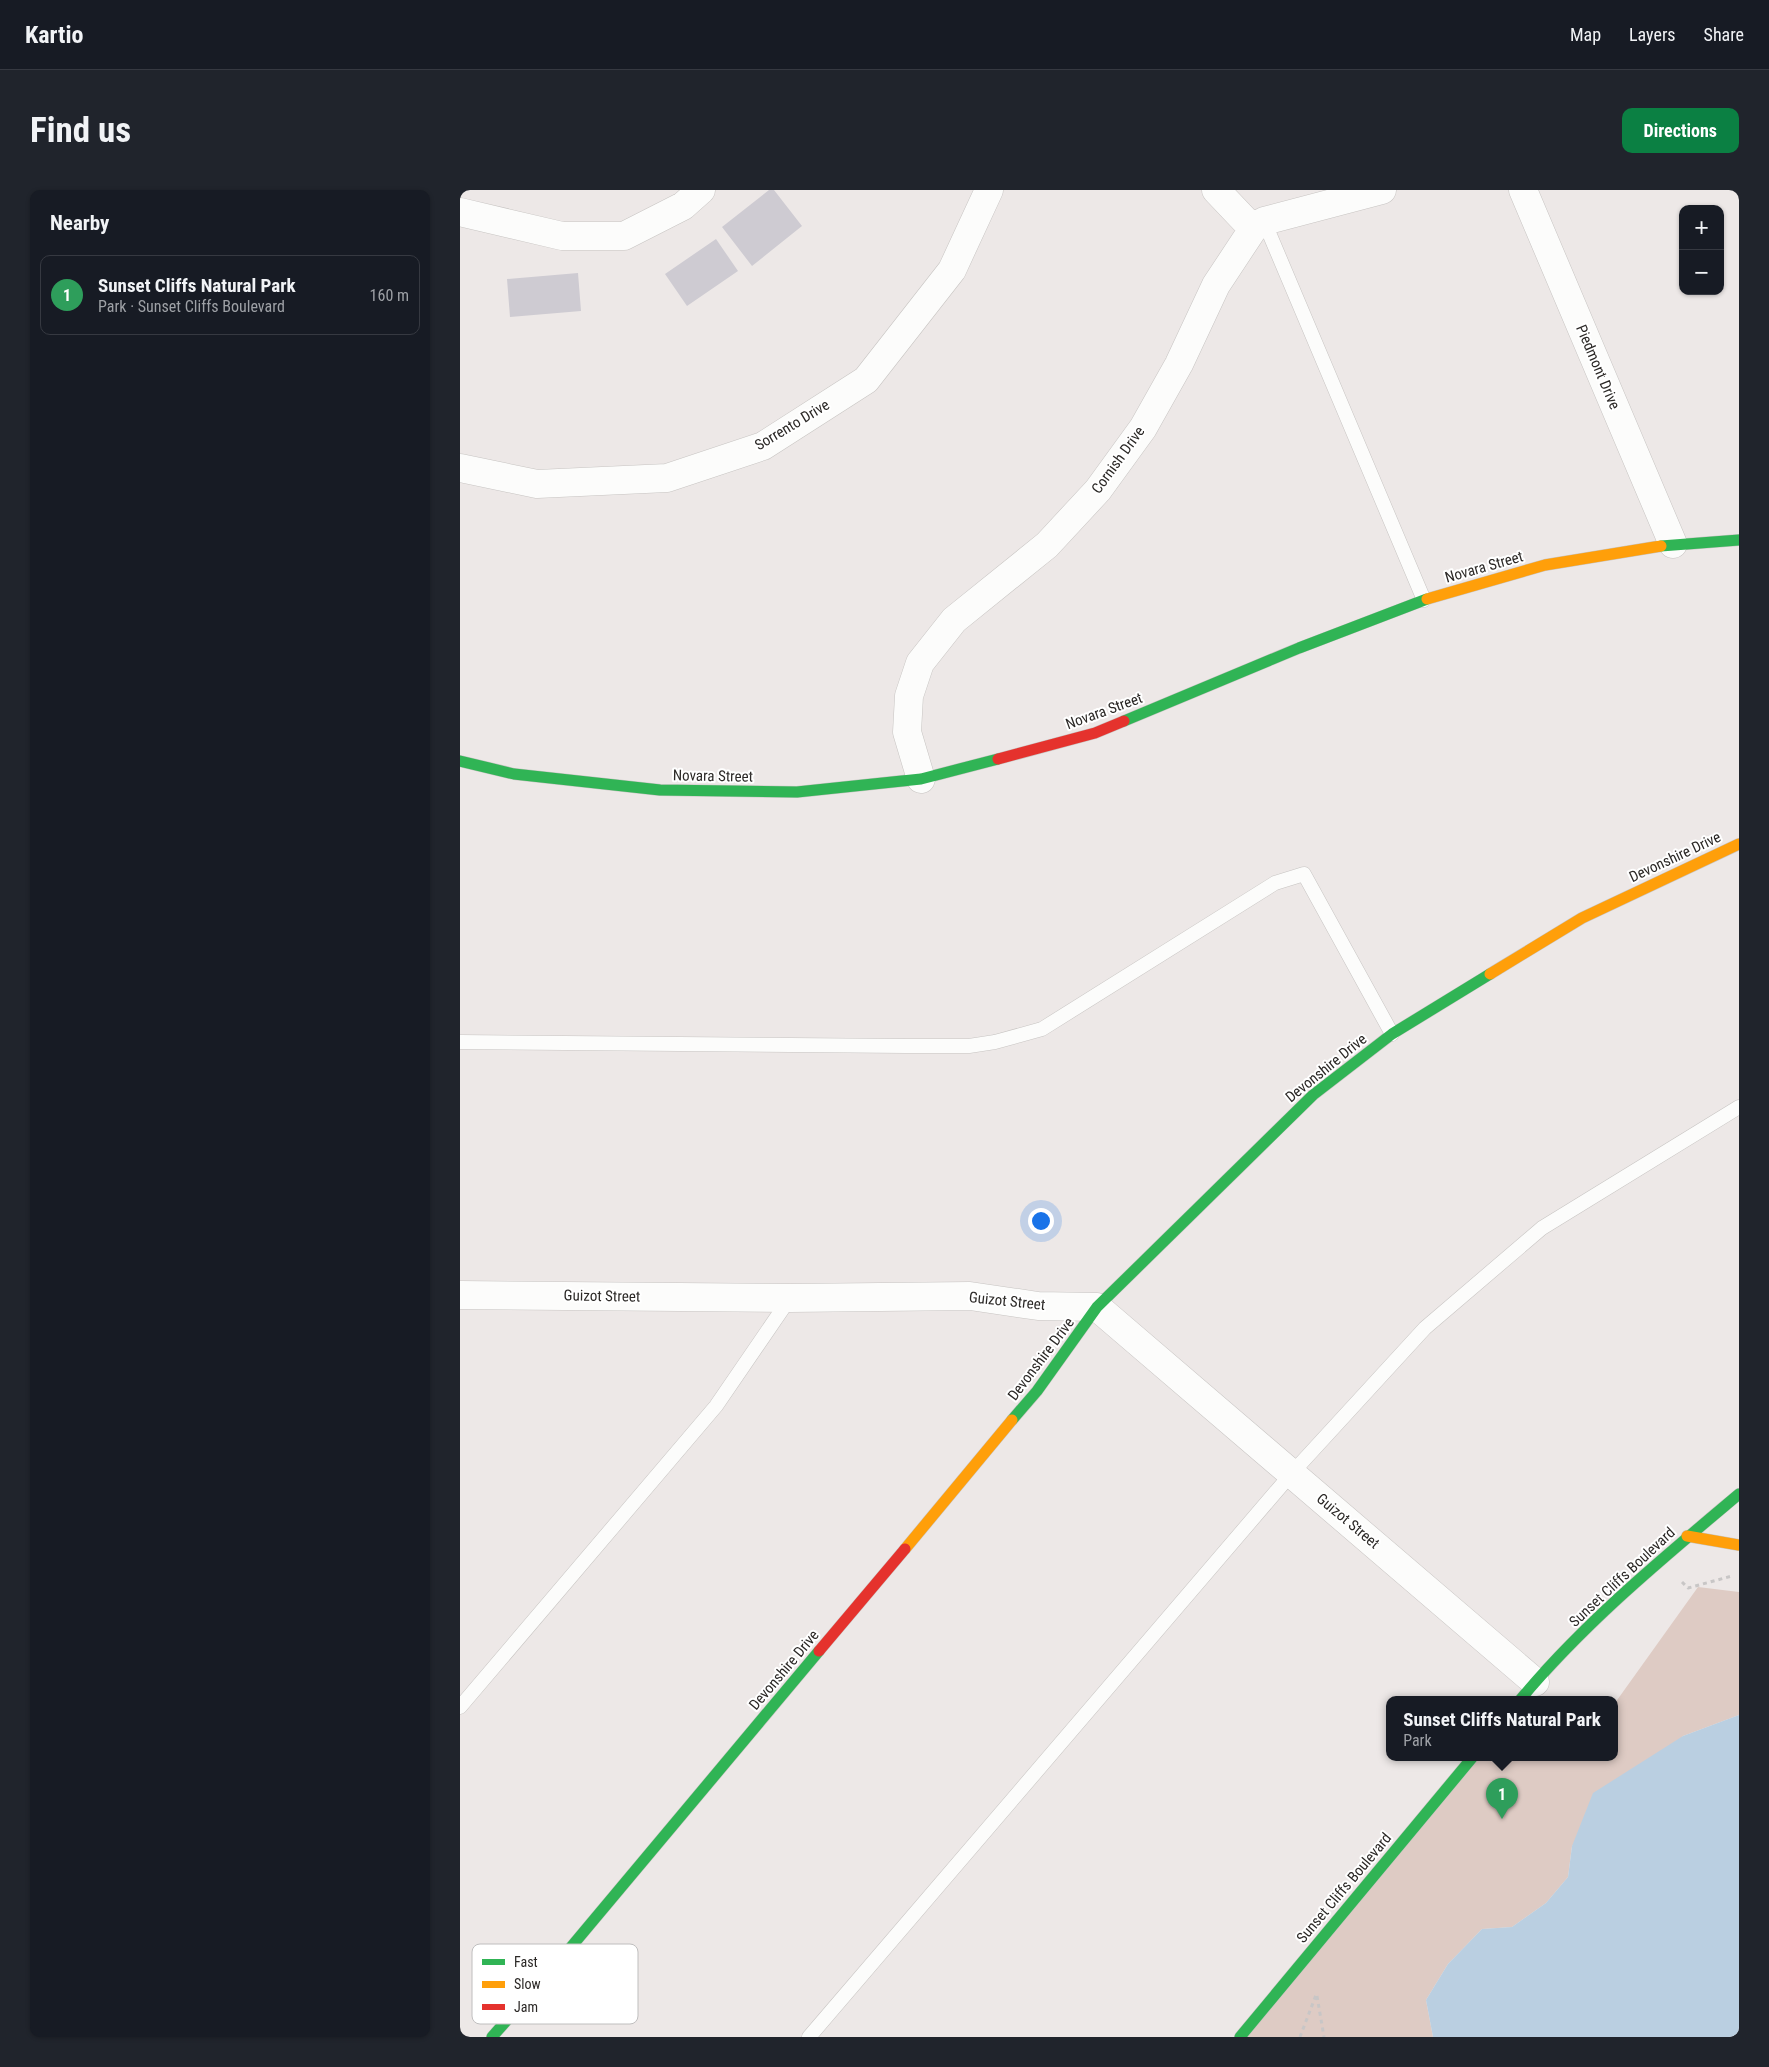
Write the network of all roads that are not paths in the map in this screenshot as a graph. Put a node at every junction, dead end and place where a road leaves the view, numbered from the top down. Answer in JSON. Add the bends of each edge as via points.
{"nodes":[{"id":1,"x":701,"y":190,"type":"edge"},
{"id":2,"x":989,"y":190,"type":"edge"},
{"id":3,"x":1216,"y":190,"type":"edge"},
{"id":4,"x":1382,"y":190,"type":"edge"},
{"id":5,"x":1523,"y":190,"type":"edge"},
{"id":6,"x":460,"y":212,"type":"edge"},
{"id":7,"x":1258,"y":225,"type":"junction"},
{"id":8,"x":460,"y":468,"type":"edge"},
{"id":9,"x":1739,"y":540,"type":"edge"},
{"id":10,"x":1673,"y":544,"type":"junction"},
{"id":11,"x":1424,"y":600,"type":"junction"},
{"id":12,"x":460,"y":761,"type":"edge"},
{"id":13,"x":920,"y":779,"type":"junction"},
{"id":14,"x":1739,"y":844,"type":"edge"},
{"id":15,"x":1392,"y":1034,"type":"junction"},
{"id":16,"x":460,"y":1042,"type":"edge"},
{"id":17,"x":1739,"y":1107,"type":"edge"},
{"id":18,"x":460,"y":1295,"type":"edge"},
{"id":19,"x":790,"y":1298,"type":"junction"},
{"id":20,"x":1097,"y":1307,"type":"junction"},
{"id":21,"x":1292,"y":1473,"type":"junction"},
{"id":22,"x":1739,"y":1494,"type":"edge"},
{"id":23,"x":1687,"y":1536,"type":"junction"},
{"id":24,"x":1739,"y":1545,"type":"edge"},
{"id":25,"x":1528,"y":1691,"type":"edge"},
{"id":26,"x":460,"y":1707,"type":"edge"},
{"id":27,"x":1470,"y":1761,"type":"edge"},
{"id":28,"x":574,"y":1944,"type":"edge"},
{"id":29,"x":503,"y":2024,"type":"edge"},
{"id":30,"x":492,"y":2037,"type":"edge"},
{"id":31,"x":809,"y":2037,"type":"edge"},
{"id":32,"x":1240,"y":2037,"type":"edge"}],
"edges":[{"from":1,"to":6,"type":"street","via":[[683,206],[624,236],[562,236]]},
{"from":2,"to":8,"type":"street","name":"Sorrento Drive","via":[[952,270],[866,380],[763,446],[667,478],[537,484]]},
{"from":3,"to":7,"type":"street"},
{"from":4,"to":7,"type":"street"},
{"from":5,"to":10,"type":"street","name":"Piedmont Drive"},
{"from":7,"to":11,"type":"lane"},
{"from":7,"to":13,"type":"street","name":"Cornish Drive","via":[[1216,285],[1179,364],[1143,428],[1098,490],[1047,545],[954,620],[920,662],[909,696],[907,732]]},
{"from":9,"to":10,"type":"street","name":"Novara Street"},
{"from":10,"to":11,"type":"street","name":"Novara Street","via":[[1545,565]]},
{"from":11,"to":13,"type":"street","name":"Novara Street","via":[[1095,733]]},
{"from":12,"to":13,"type":"street","name":"Novara Street","via":[[514,774],[660,790],[797,792]]},
{"from":14,"to":15,"type":"street","name":"Devonshire Drive","via":[[1582,918]]},
{"from":15,"to":16,"type":"lane","via":[[1304,874],[1275,883],[1042,1030],[995,1042],[960,1046]]},
{"from":15,"to":20,"type":"street","name":"Devonshire Drive","via":[[1313,1095]]},
{"from":17,"to":21,"type":"lane","via":[[1542,1228],[1425,1328]]},
{"from":18,"to":19,"type":"street","name":"Guizot Street"},
{"from":19,"to":20,"type":"street","name":"Guizot Street","via":[[970,1296],[1038,1306]]},
{"from":19,"to":26,"type":"lane","via":[[716,1406]]},
{"from":20,"to":21,"type":"street","name":"Guizot Street"},
{"from":20,"to":28,"type":"street","name":"Devonshire Drive","via":[[1038,1391]]},
{"from":21,"to":25,"type":"street","name":"Guizot Street"},
{"from":21,"to":31,"type":"lane"},
{"from":22,"to":23,"type":"street"},
{"from":23,"to":24,"type":"street","name":"Sunset Cliffs Boulevard"},
{"from":23,"to":25,"type":"street","name":"Sunset Cliffs Boulevard","via":[[1633,1584]]},
{"from":27,"to":32,"type":"street","name":"Sunset Cliffs Boulevard"},
{"from":29,"to":30,"type":"street","name":"Devonshire Drive"}]}
